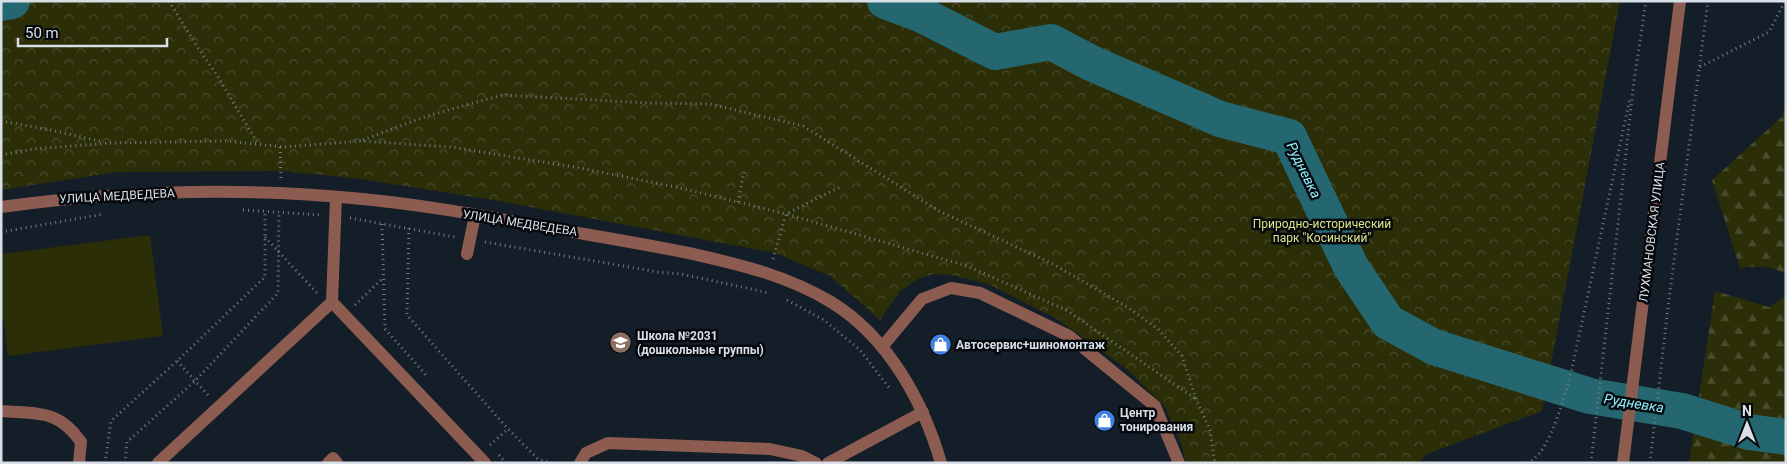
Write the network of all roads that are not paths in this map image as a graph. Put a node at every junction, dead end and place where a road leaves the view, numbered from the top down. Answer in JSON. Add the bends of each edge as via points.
{"nodes":[{"id":1,"x":1680,"y":1,"type":"edge"},
{"id":2,"x":336,"y":196,"type":"junction"},
{"id":3,"x":1,"y":208,"type":"edge"},
{"id":4,"x":475,"y":215,"type":"junction"},
{"id":5,"x":467,"y":254,"type":"dead end"},
{"id":6,"x":330,"y":304,"type":"junction"},
{"id":7,"x":882,"y":347,"type":"junction"},
{"id":8,"x":1,"y":411,"type":"edge"},
{"id":9,"x":923,"y":412,"type":"junction"},
{"id":10,"x":482,"y":459,"type":"edge"},
{"id":11,"x":79,"y":463,"type":"edge"},
{"id":12,"x":158,"y":463,"type":"edge"},
{"id":13,"x":328,"y":463,"type":"edge"},
{"id":14,"x":337,"y":463,"type":"edge"},
{"id":15,"x":580,"y":463,"type":"edge"},
{"id":16,"x":816,"y":463,"type":"edge"},
{"id":17,"x":828,"y":463,"type":"edge"},
{"id":18,"x":941,"y":463,"type":"edge"},
{"id":19,"x":1178,"y":463,"type":"edge"},
{"id":20,"x":1623,"y":463,"type":"edge"}],
"edges":[{"from":1,"to":20,"type":"street","name":"ЛУХМАНОВСКАЯ УЛИЦА"},
{"from":2,"to":3,"type":"street","name":"УЛИЦА МЕДВЕДЕВА","via":[[160,193],[53,200]]},
{"from":2,"to":4,"type":"street","name":"УЛИЦА МЕДВЕДЕВА"},
{"from":2,"to":6,"type":"street"},
{"from":4,"to":5,"type":"street"},
{"from":4,"to":7,"type":"street","name":"УЛИЦА МЕДВЕДЕВА","via":[[637,243],[768,272],[832,302],[860,323]]},
{"from":6,"to":10,"type":"street"},
{"from":6,"to":12,"type":"street"},
{"from":7,"to":9,"type":"street","name":"УЛИЦА МЕДВЕДЕВА"},
{"from":7,"to":19,"type":"street","via":[[922,299],[951,288],[980,293],[1069,336],[1155,406]]},
{"from":8,"to":11,"type":"street","via":[[51,415],[71,428],[81,442]]},
{"from":9,"to":17,"type":"street"},
{"from":9,"to":18,"type":"street","name":"УЛИЦА МЕДВЕДЕВА"},
{"from":13,"to":14,"type":"street","via":[[333,458]]},
{"from":15,"to":16,"type":"street","via":[[586,452],[608,443],[770,448]]}]}
